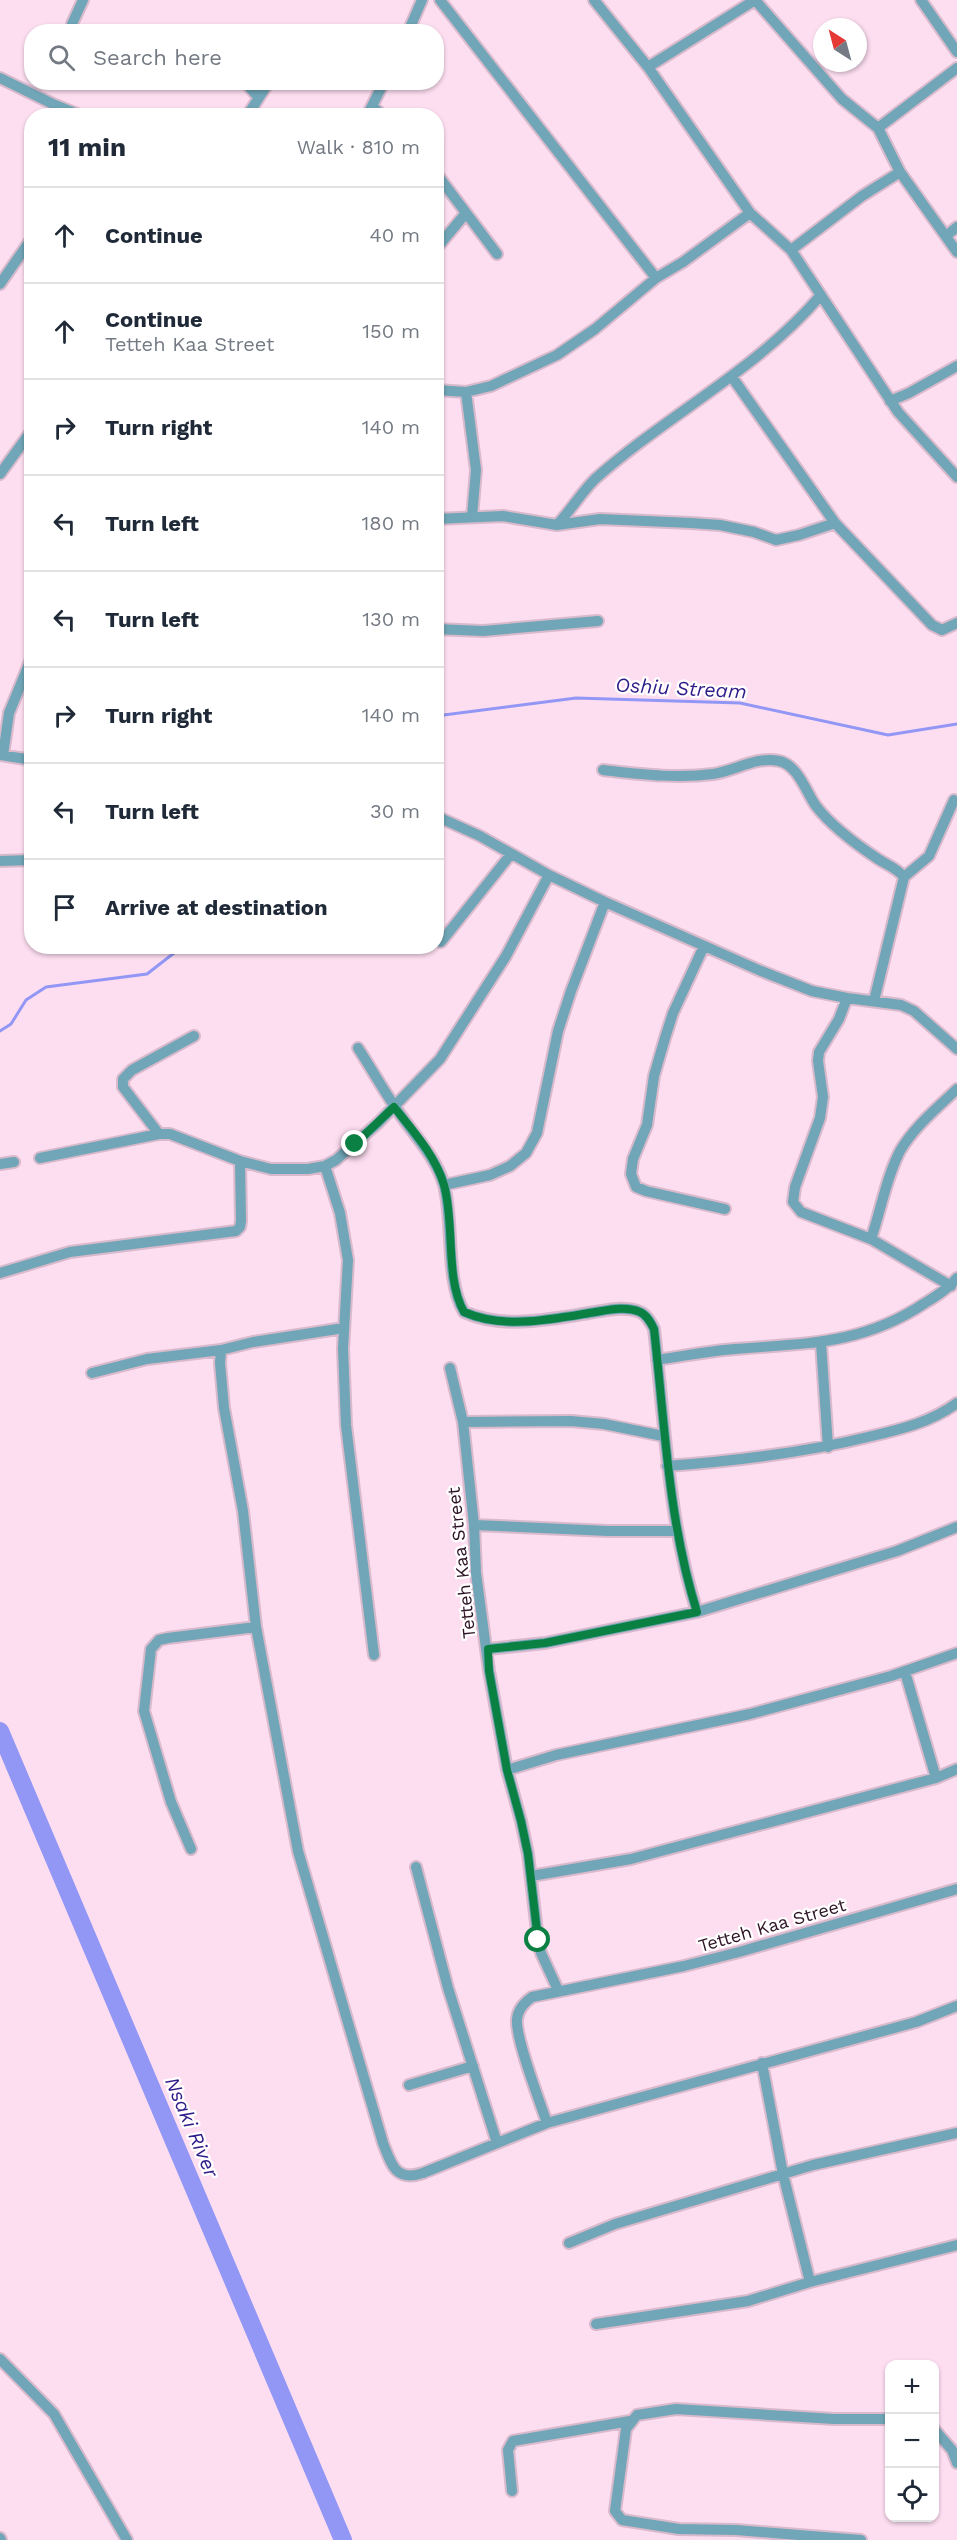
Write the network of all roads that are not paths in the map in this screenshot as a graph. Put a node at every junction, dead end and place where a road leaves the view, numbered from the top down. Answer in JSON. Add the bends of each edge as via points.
{"nodes":[{"id":1,"x":83,"y":0,"type":"edge"},
{"id":2,"x":422,"y":0,"type":"edge"},
{"id":3,"x":440,"y":0,"type":"edge"},
{"id":4,"x":594,"y":0,"type":"edge"},
{"id":5,"x":755,"y":0,"type":"edge"},
{"id":6,"x":921,"y":0,"type":"edge"},
{"id":7,"x":72,"y":24,"type":"edge"},
{"id":8,"x":412,"y":24,"type":"edge"},
{"id":9,"x":957,"y":52,"type":"edge"},
{"id":10,"x":648,"y":67,"type":"junction"},
{"id":11,"x":957,"y":68,"type":"edge"},
{"id":12,"x":0,"y":78,"type":"edge"},
{"id":13,"x":24,"y":90,"type":"edge"},
{"id":14,"x":24,"y":90,"type":"edge"},
{"id":15,"x":252,"y":90,"type":"edge"},
{"id":16,"x":263,"y":90,"type":"edge"},
{"id":17,"x":380,"y":90,"type":"edge"},
{"id":18,"x":258,"y":97,"type":"junction"},
{"id":19,"x":62,"y":108,"type":"edge"},
{"id":20,"x":251,"y":108,"type":"edge"},
{"id":21,"x":371,"y":108,"type":"edge"},
{"id":22,"x":878,"y":128,"type":"junction"},
{"id":23,"x":900,"y":172,"type":"junction"},
{"id":24,"x":444,"y":184,"type":"edge"},
{"id":25,"x":466,"y":213,"type":"junction"},
{"id":26,"x":750,"y":213,"type":"junction"},
{"id":27,"x":957,"y":227,"type":"edge"},
{"id":28,"x":946,"y":236,"type":"junction"},
{"id":29,"x":444,"y":239,"type":"edge"},
{"id":30,"x":24,"y":250,"type":"edge"},
{"id":31,"x":791,"y":250,"type":"junction"},
{"id":32,"x":957,"y":252,"type":"edge"},
{"id":33,"x":497,"y":254,"type":"dead end"},
{"id":34,"x":656,"y":278,"type":"junction"},
{"id":35,"x":0,"y":284,"type":"edge"},
{"id":36,"x":821,"y":296,"type":"junction"},
{"id":37,"x":957,"y":366,"type":"edge"},
{"id":38,"x":732,"y":377,"type":"junction"},
{"id":39,"x":444,"y":391,"type":"edge"},
{"id":40,"x":466,"y":393,"type":"junction"},
{"id":41,"x":890,"y":401,"type":"junction"},
{"id":42,"x":24,"y":441,"type":"edge"},
{"id":43,"x":0,"y":474,"type":"edge"},
{"id":44,"x":957,"y":477,"type":"edge"},
{"id":45,"x":472,"y":517,"type":"junction"},
{"id":46,"x":444,"y":519,"type":"edge"},
{"id":47,"x":835,"y":523,"type":"junction"},
{"id":48,"x":557,"y":525,"type":"junction"},
{"id":49,"x":598,"y":621,"type":"dead end"},
{"id":50,"x":957,"y":623,"type":"edge"},
{"id":51,"x":444,"y":629,"type":"edge"},
{"id":52,"x":24,"y":676,"type":"edge"},
{"id":53,"x":2,"y":755,"type":"edge"},
{"id":54,"x":24,"y":759,"type":"edge"},
{"id":55,"x":603,"y":770,"type":"dead end"},
{"id":56,"x":954,"y":800,"type":"dead end"},
{"id":57,"x":444,"y":820,"type":"edge"},
{"id":58,"x":511,"y":854,"type":"junction"},
{"id":59,"x":24,"y":860,"type":"edge"},
{"id":60,"x":0,"y":861,"type":"edge"},
{"id":61,"x":549,"y":875,"type":"junction"},
{"id":62,"x":904,"y":877,"type":"junction"},
{"id":63,"x":605,"y":902,"type":"junction"},
{"id":64,"x":444,"y":938,"type":"edge"},
{"id":65,"x":704,"y":946,"type":"junction"},
{"id":66,"x":847,"y":998,"type":"junction"},
{"id":67,"x":874,"y":1001,"type":"junction"},
{"id":68,"x":194,"y":1036,"type":"dead end"},
{"id":69,"x":358,"y":1048,"type":"dead end"},
{"id":70,"x":957,"y":1049,"type":"edge"},
{"id":71,"x":957,"y":1089,"type":"edge"},
{"id":72,"x":394,"y":1107,"type":"junction"},
{"id":73,"x":159,"y":1134,"type":"junction"},
{"id":74,"x":40,"y":1158,"type":"dead end"},
{"id":75,"x":240,"y":1161,"type":"junction"},
{"id":76,"x":14,"y":1162,"type":"dead end"},
{"id":77,"x":0,"y":1164,"type":"edge"},
{"id":78,"x":325,"y":1166,"type":"junction"},
{"id":79,"x":444,"y":1185,"type":"junction"},
{"id":80,"x":725,"y":1209,"type":"dead end"},
{"id":81,"x":871,"y":1239,"type":"junction"},
{"id":82,"x":0,"y":1274,"type":"edge"},
{"id":83,"x":954,"y":1282,"type":"edge"},
{"id":84,"x":344,"y":1328,"type":"junction"},
{"id":85,"x":821,"y":1343,"type":"junction"},
{"id":86,"x":221,"y":1350,"type":"junction"},
{"id":87,"x":657,"y":1360,"type":"junction"},
{"id":88,"x":450,"y":1368,"type":"dead end"},
{"id":89,"x":92,"y":1373,"type":"dead end"},
{"id":90,"x":957,"y":1403,"type":"edge"},
{"id":91,"x":463,"y":1422,"type":"junction"},
{"id":92,"x":663,"y":1436,"type":"junction"},
{"id":93,"x":828,"y":1447,"type":"junction"},
{"id":94,"x":667,"y":1466,"type":"junction"},
{"id":95,"x":474,"y":1525,"type":"junction"},
{"id":96,"x":957,"y":1527,"type":"edge"},
{"id":97,"x":676,"y":1531,"type":"junction"},
{"id":98,"x":697,"y":1612,"type":"junction"},
{"id":99,"x":256,"y":1627,"type":"junction"},
{"id":100,"x":488,"y":1649,"type":"junction"},
{"id":101,"x":957,"y":1653,"type":"edge"},
{"id":102,"x":374,"y":1655,"type":"dead end"},
{"id":103,"x":905,"y":1672,"type":"junction"},
{"id":104,"x":957,"y":1769,"type":"edge"},
{"id":105,"x":507,"y":1770,"type":"junction"},
{"id":106,"x":936,"y":1778,"type":"junction"},
{"id":107,"x":191,"y":1850,"type":"dead end"},
{"id":108,"x":416,"y":1867,"type":"dead end"},
{"id":109,"x":531,"y":1876,"type":"junction"},
{"id":110,"x":957,"y":1889,"type":"edge"},
{"id":111,"x":558,"y":1990,"type":"junction"},
{"id":112,"x":957,"y":2006,"type":"edge"},
{"id":113,"x":762,"y":2063,"type":"junction"},
{"id":114,"x":473,"y":2066,"type":"junction"},
{"id":115,"x":409,"y":2085,"type":"dead end"},
{"id":116,"x":547,"y":2123,"type":"junction"},
{"id":117,"x":957,"y":2133,"type":"edge"},
{"id":118,"x":497,"y":2144,"type":"junction"},
{"id":119,"x":783,"y":2174,"type":"junction"},
{"id":120,"x":569,"y":2244,"type":"dead end"},
{"id":121,"x":957,"y":2245,"type":"edge"},
{"id":122,"x":810,"y":2282,"type":"junction"},
{"id":123,"x":596,"y":2324,"type":"dead end"},
{"id":124,"x":0,"y":2359,"type":"edge"},
{"id":125,"x":885,"y":2419,"type":"edge"},
{"id":126,"x":630,"y":2421,"type":"junction"},
{"id":127,"x":939,"y":2435,"type":"edge"},
{"id":128,"x":957,"y":2463,"type":"edge"},
{"id":129,"x":512,"y":2491,"type":"dead end"},
{"id":130,"x":736,"y":2535,"type":"edge"},
{"id":131,"x":127,"y":2540,"type":"edge"},
{"id":132,"x":861,"y":2540,"type":"edge"}],
"edges":[{"from":1,"to":7,"type":"street"},
{"from":2,"to":8,"type":"street"},
{"from":3,"to":34,"type":"street"},
{"from":4,"to":10,"type":"street"},
{"from":5,"to":10,"type":"street"},
{"from":5,"to":22,"type":"street","via":[[842,99]]},
{"from":6,"to":9,"type":"street"},
{"from":10,"to":26,"type":"street"},
{"from":11,"to":22,"type":"street"},
{"from":12,"to":14,"type":"street"},
{"from":13,"to":19,"type":"street"},
{"from":15,"to":18,"type":"street"},
{"from":16,"to":18,"type":"street"},
{"from":17,"to":21,"type":"street"},
{"from":18,"to":20,"type":"street"},
{"from":22,"to":23,"type":"street"},
{"from":23,"to":28,"type":"street"},
{"from":23,"to":31,"type":"street"},
{"from":24,"to":25,"type":"street"},
{"from":25,"to":29,"type":"street"},
{"from":25,"to":33,"type":"street"},
{"from":26,"to":31,"type":"street"},
{"from":26,"to":34,"type":"street"},
{"from":27,"to":28,"type":"street"},
{"from":28,"to":32,"type":"street"},
{"from":30,"to":35,"type":"street"},
{"from":31,"to":36,"type":"street"},
{"from":34,"to":40,"type":"street","via":[[557,355],[491,386]]},
{"from":36,"to":38,"type":"street","via":[[800,321]]},
{"from":36,"to":41,"type":"street"},
{"from":37,"to":41,"type":"street"},
{"from":38,"to":47,"type":"street"},
{"from":38,"to":48,"type":"street","via":[[616,461],[584,490]]},
{"from":39,"to":40,"type":"street"},
{"from":40,"to":45,"type":"street","via":[[476,470]]},
{"from":41,"to":44,"type":"street"},
{"from":42,"to":43,"type":"street"},
{"from":45,"to":46,"type":"street"},
{"from":45,"to":48,"type":"street","via":[[502,516]]},
{"from":47,"to":48,"type":"street","via":[[776,540],[720,525],[692,523],[600,519]]},
{"from":47,"to":50,"type":"street","via":[[932,625],[942,630]]},
{"from":49,"to":51,"type":"street","via":[[483,631]]},
{"from":52,"to":53,"type":"street","via":[[9,713]]},
{"from":53,"to":54,"type":"street"},
{"from":55,"to":62,"type":"street","via":[[664,776],[705,774],[779,761],[790,766],[830,821]]},
{"from":56,"to":62,"type":"street","via":[[929,856]]},
{"from":57,"to":58,"type":"street"},
{"from":58,"to":61,"type":"street"},
{"from":58,"to":64,"type":"street"},
{"from":59,"to":60,"type":"street"},
{"from":61,"to":63,"type":"street"},
{"from":61,"to":72,"type":"street","via":[[506,956],[440,1059]]},
{"from":62,"to":67,"type":"street"},
{"from":63,"to":65,"type":"street"},
{"from":63,"to":79,"type":"street","via":[[558,1031],[537,1133],[526,1152],[510,1166],[490,1175]]},
{"from":65,"to":66,"type":"street","via":[[813,991]]},
{"from":65,"to":80,"type":"street","via":[[673,1013],[654,1076],[647,1125],[631,1174],[636,1187],[646,1191]]},
{"from":66,"to":67,"type":"street"},
{"from":66,"to":81,"type":"street","via":[[819,1052],[823,1097],[820,1118],[793,1202],[801,1212]]},
{"from":67,"to":70,"type":"street","via":[[914,1011]]},
{"from":68,"to":73,"type":"street","via":[[132,1070],[123,1079],[123,1087]]},
{"from":69,"to":72,"type":"street"},
{"from":71,"to":81,"type":"street","via":[[901,1149]]},
{"from":72,"to":78,"type":"street"},
{"from":72,"to":79,"type":"street","via":[[436,1164]]},
{"from":73,"to":74,"type":"street"},
{"from":73,"to":75,"type":"street","via":[[197,1142]]},
{"from":75,"to":78,"type":"street","via":[[291,1171]]},
{"from":75,"to":82,"type":"street","via":[[242,1221],[236,1230],[70,1252]]},
{"from":76,"to":77,"type":"street"},
{"from":78,"to":84,"type":"street","via":[[340,1213],[348,1260]]},
{"from":79,"to":87,"type":"street","via":[[456,1299],[464,1312],[487,1320],[519,1322],[606,1310],[640,1311],[654,1329]]},
{"from":81,"to":83,"type":"street"},
{"from":83,"to":85,"type":"street","via":[[884,1327]]},
{"from":84,"to":86,"type":"street"},
{"from":84,"to":102,"type":"street","via":[[346,1425]]},
{"from":85,"to":87,"type":"street","via":[[702,1352]]},
{"from":85,"to":93,"type":"street"},
{"from":86,"to":89,"type":"street","via":[[147,1359]]},
{"from":86,"to":99,"type":"street","via":[[224,1408],[243,1511]]},
{"from":87,"to":92,"type":"street"},
{"from":88,"to":91,"type":"street","name":"Tetteh Kaa Street"},
{"from":90,"to":93,"type":"street","via":[[927,1420]]},
{"from":91,"to":92,"type":"street","via":[[571,1421]]},
{"from":91,"to":95,"type":"street","name":"Tetteh Kaa Street"},
{"from":92,"to":94,"type":"street"},
{"from":93,"to":94,"type":"street"},
{"from":94,"to":97,"type":"street"},
{"from":95,"to":97,"type":"street"},
{"from":95,"to":100,"type":"street","name":"Tetteh Kaa Street","via":[[476,1572]]},
{"from":96,"to":98,"type":"street","via":[[897,1551]]},
{"from":97,"to":98,"type":"street"},
{"from":98,"to":100,"type":"street","via":[[545,1643]]},
{"from":99,"to":107,"type":"street","via":[[168,1638],[159,1640],[151,1649],[144,1711],[171,1802]]},
{"from":99,"to":118,"type":"street","via":[[298,1851],[390,2160],[402,2176],[410,2178]]},
{"from":100,"to":105,"type":"street","name":"Tetteh Kaa Street"},
{"from":101,"to":103,"type":"street"},
{"from":103,"to":105,"type":"street","via":[[750,1714],[556,1755]]},
{"from":103,"to":106,"type":"street"},
{"from":104,"to":106,"type":"street"},
{"from":105,"to":109,"type":"street","name":"Tetteh Kaa Street"},
{"from":106,"to":109,"type":"street","via":[[631,1859]]},
{"from":108,"to":114,"type":"street"},
{"from":109,"to":111,"type":"street","name":"Tetteh Kaa Street","via":[[541,1953]]},
{"from":110,"to":111,"type":"street","name":"Tetteh Kaa Street","via":[[717,1958]]},
{"from":111,"to":116,"type":"street","name":"Tetteh Kaa Street","via":[[532,1997],[524,2003],[517,2019]]},
{"from":112,"to":113,"type":"street","via":[[916,2022]]},
{"from":113,"to":116,"type":"street"},
{"from":113,"to":119,"type":"street"},
{"from":114,"to":115,"type":"street"},
{"from":114,"to":118,"type":"street"},
{"from":116,"to":118,"type":"street"},
{"from":117,"to":119,"type":"street"},
{"from":119,"to":120,"type":"street","via":[[615,2224]]},
{"from":119,"to":122,"type":"street"},
{"from":121,"to":122,"type":"street"},
{"from":122,"to":123,"type":"street","via":[[748,2301]]},
{"from":124,"to":131,"type":"street","via":[[54,2414]]},
{"from":125,"to":126,"type":"street","via":[[676,2409],[637,2415]]},
{"from":126,"to":129,"type":"street","via":[[513,2442],[508,2450]]},
{"from":126,"to":130,"type":"street","via":[[624,2439],[615,2511],[618,2517]]},
{"from":127,"to":128,"type":"street"},
{"from":130,"to":132,"type":"street"}]}
